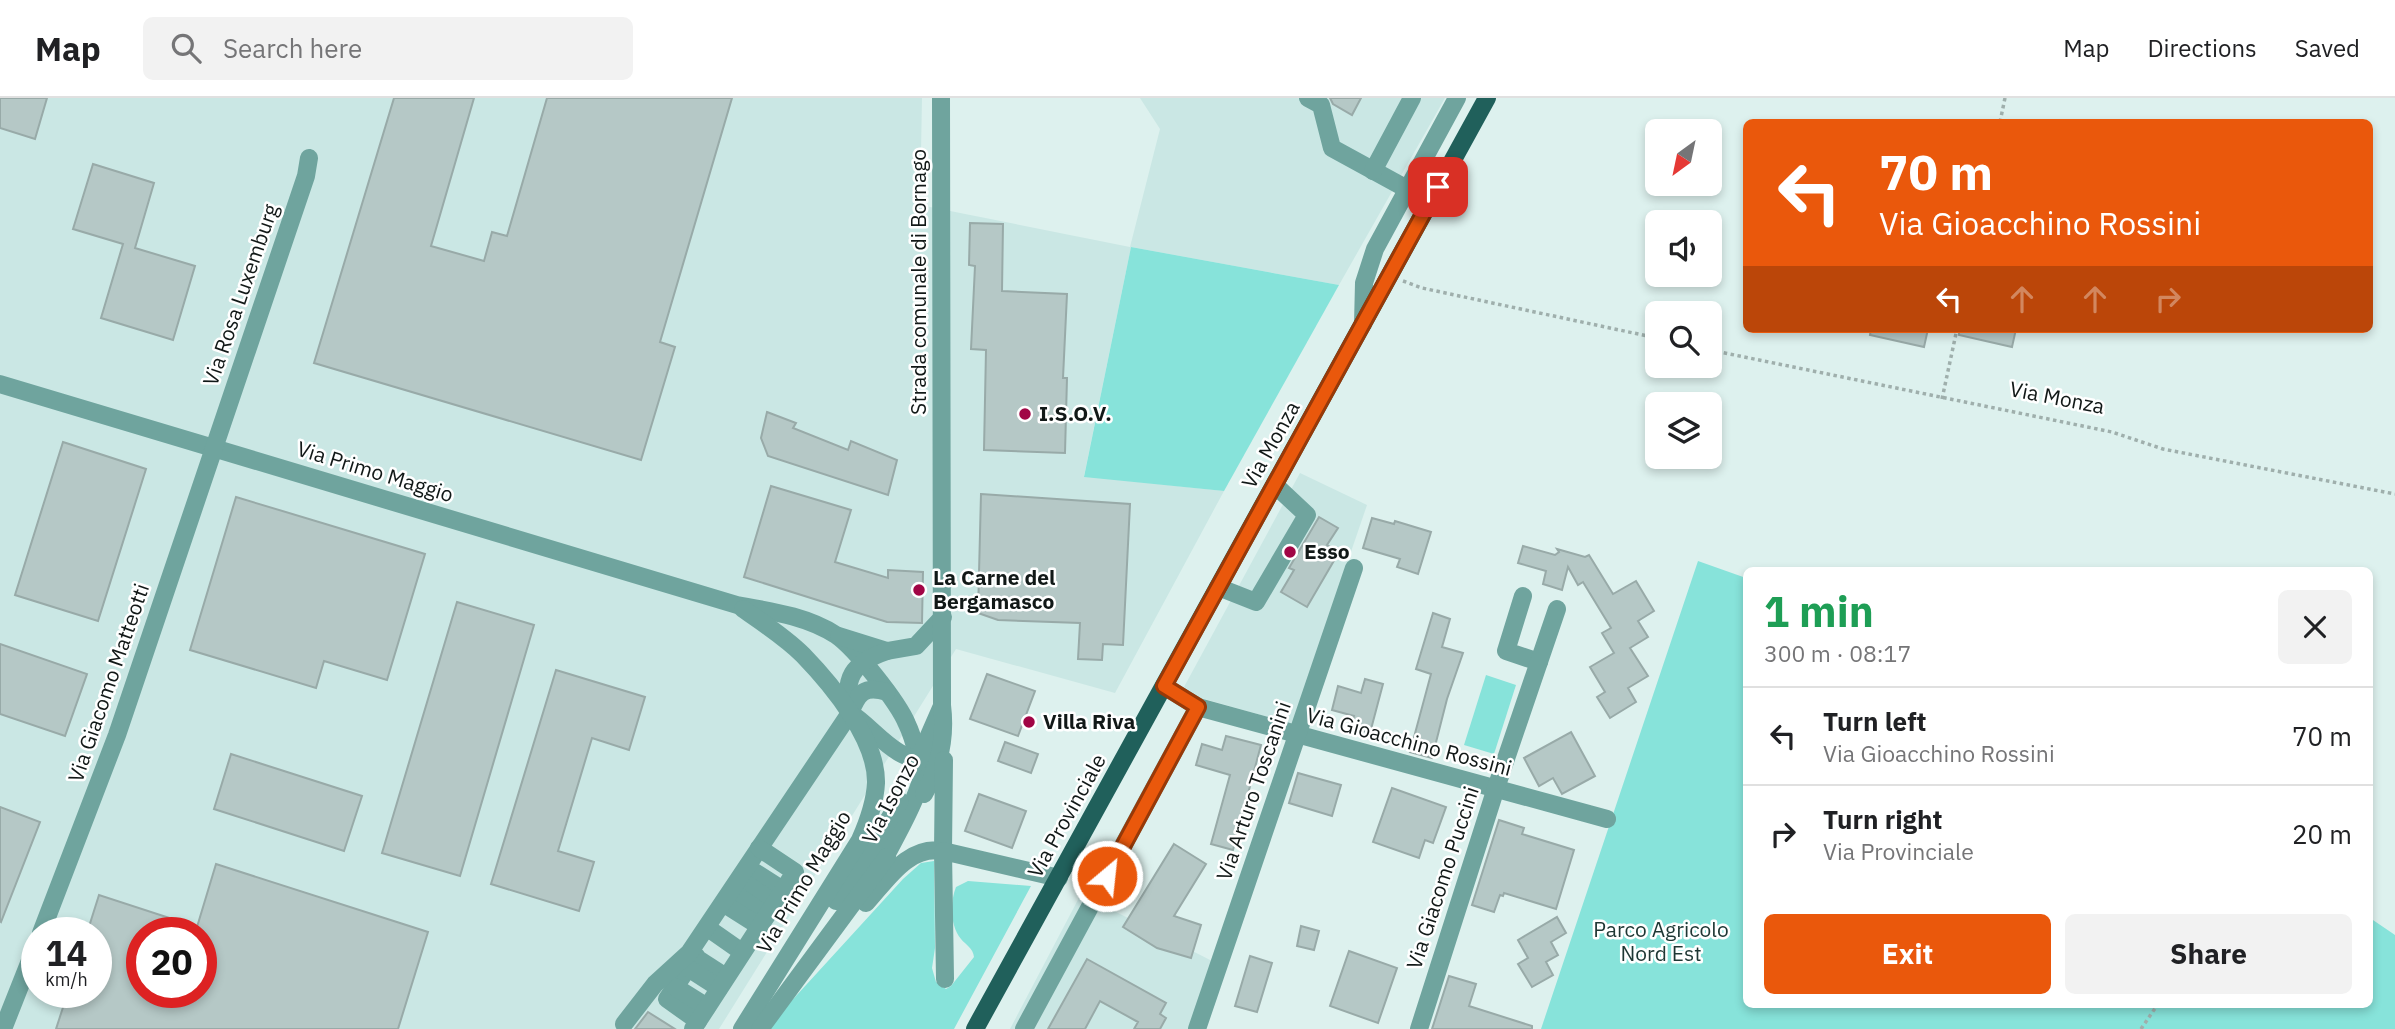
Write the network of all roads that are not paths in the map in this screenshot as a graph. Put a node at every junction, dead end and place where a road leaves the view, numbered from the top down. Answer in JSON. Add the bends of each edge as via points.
{"nodes":[{"id":1,"x":941,"y":98,"type":"edge"},
{"id":2,"x":1308,"y":98,"type":"edge"},
{"id":3,"x":1412,"y":98,"type":"edge"},
{"id":4,"x":1457,"y":98,"type":"edge"},
{"id":5,"x":1487,"y":98,"type":"edge"},
{"id":6,"x":309,"y":158,"type":"dead end"},
{"id":7,"x":1373,"y":171,"type":"junction"},
{"id":8,"x":1407,"y":189,"type":"junction"},
{"id":9,"x":1363,"y":324,"type":"junction"},
{"id":10,"x":0,"y":384,"type":"edge"},
{"id":11,"x":214,"y":447,"type":"junction"},
{"id":12,"x":943,"y":466,"type":"joint"},
{"id":13,"x":1275,"y":485,"type":"junction"},
{"id":14,"x":1354,"y":568,"type":"dead end"},
{"id":15,"x":1218,"y":587,"type":"junction"},
{"id":16,"x":1523,"y":596,"type":"dead end"},
{"id":17,"x":737,"y":605,"type":"junction"},
{"id":18,"x":1557,"y":609,"type":"dead end"},
{"id":19,"x":943,"y":617,"type":"junction"},
{"id":20,"x":837,"y":636,"type":"junction"},
{"id":21,"x":887,"y":651,"type":"junction"},
{"id":22,"x":1539,"y":662,"type":"junction"},
{"id":23,"x":863,"y":663,"type":"junction"},
{"id":24,"x":1164,"y":686,"type":"junction"},
{"id":25,"x":887,"y":692,"type":"junction"},
{"id":26,"x":942,"y":705,"type":"junction"},
{"id":27,"x":1198,"y":707,"type":"junction"},
{"id":28,"x":850,"y":713,"type":"junction"},
{"id":29,"x":1297,"y":735,"type":"junction"},
{"id":30,"x":943,"y":739,"type":"junction"},
{"id":31,"x":918,"y":760,"type":"junction"},
{"id":32,"x":1496,"y":788,"type":"junction"},
{"id":33,"x":1607,"y":819,"type":"dead end"},
{"id":34,"x":762,"y":850,"type":"junction"},
{"id":35,"x":943,"y":851,"type":"junction"},
{"id":36,"x":881,"y":865,"type":"junction"},
{"id":37,"x":1059,"y":878,"type":"junction"},
{"id":38,"x":732,"y":902,"type":"junction"},
{"id":39,"x":47,"y":917,"type":"edge"},
{"id":40,"x":762,"y":921,"type":"junction"},
{"id":41,"x":685,"y":973,"type":"junction"},
{"id":42,"x":945,"y":979,"type":"dead end"},
{"id":43,"x":21,"y":983,"type":"edge"},
{"id":44,"x":793,"y":983,"type":"junction"},
{"id":45,"x":709,"y":1004,"type":"edge"},
{"id":46,"x":624,"y":1024,"type":"dead end"},
{"id":47,"x":3,"y":1029,"type":"edge"},
{"id":48,"x":743,"y":1029,"type":"edge"},
{"id":49,"x":760,"y":1029,"type":"edge"},
{"id":50,"x":975,"y":1029,"type":"edge"},
{"id":51,"x":1024,"y":1029,"type":"edge"},
{"id":52,"x":1197,"y":1029,"type":"edge"},
{"id":53,"x":1419,"y":1029,"type":"edge"}],
"edges":[{"from":1,"to":12,"type":"street","name":"Strada comunale di Bornago"},
{"from":2,"to":7,"type":"street","via":[[1321,105],[1332,148]]},
{"from":3,"to":7,"type":"street"},
{"from":4,"to":8,"type":"street","name":"Via Monza"},
{"from":5,"to":9,"type":"main road","name":"Via Monza"},
{"from":6,"to":11,"type":"street","name":"Via Rosa Luxemburg"},
{"from":7,"to":8,"type":"street"},
{"from":8,"to":9,"type":"street","name":"Via Monza","via":[[1368,267]]},
{"from":9,"to":13,"type":"main road","name":"Via Monza"},
{"from":10,"to":11,"type":"street","name":"Via Primo Maggio"},
{"from":11,"to":17,"type":"street","name":"Via Primo Maggio"},
{"from":11,"to":39,"type":"street","name":"Via Giacomo Matteotti","via":[[117,735]]},
{"from":12,"to":19,"type":"street","name":"Via Isonzo"},
{"from":13,"to":15,"type":"main road","name":"Via Monza"},
{"from":13,"to":15,"type":"street","via":[[1307,515],[1256,602]]},
{"from":14,"to":29,"type":"street","name":"Via Arturo Toscanini"},
{"from":15,"to":24,"type":"main road","name":"Via Provinciale"},
{"from":16,"to":22,"type":"street","via":[[1506,651]]},
{"from":17,"to":20,"type":"street","name":"Via Primo Maggio","via":[[786,614]]},
{"from":17,"to":28,"type":"street","name":"Via Primo Maggio","via":[[802,655]]},
{"from":18,"to":22,"type":"street","name":"Via Giacomo Puccini"},
{"from":19,"to":21,"type":"street","via":[[916,646]]},
{"from":19,"to":26,"type":"street","name":"Via Isonzo"},
{"from":20,"to":21,"type":"street","name":"Via Primo Maggio"},
{"from":20,"to":23,"type":"street","name":"Via Primo Maggio"},
{"from":21,"to":23,"type":"street"},
{"from":22,"to":32,"type":"street","name":"Via Giacomo Puccini"},
{"from":23,"to":25,"type":"street","name":"Via Primo Maggio"},
{"from":23,"to":28,"type":"street","via":[[850,675],[846,692]]},
{"from":24,"to":27,"type":"street","name":"Via Gioacchino Rossini"},
{"from":24,"to":37,"type":"main road","name":"Via Provinciale"},
{"from":25,"to":28,"type":"street","via":[[876,688],[862,693]]},
{"from":25,"to":31,"type":"street","name":"Via Primo Maggio","via":[[907,724]]},
{"from":26,"to":30,"type":"street","name":"Via Isonzo"},
{"from":26,"to":31,"type":"street"},
{"from":27,"to":29,"type":"street","name":"Via Gioacchino Rossini"},
{"from":27,"to":51,"type":"street"},
{"from":28,"to":31,"type":"street","name":"Via Primo Maggio","via":[[884,743]]},
{"from":28,"to":34,"type":"street"},
{"from":28,"to":48,"type":"street","name":"Via Primo Maggio","via":[[874,764],[870,818]]},
{"from":29,"to":32,"type":"street","name":"Via Gioacchino Rossini"},
{"from":29,"to":52,"type":"street","name":"Via Arturo Toscanini"},
{"from":30,"to":31,"type":"street","via":[[933,755]]},
{"from":30,"to":35,"type":"street"},
{"from":30,"to":36,"type":"street","name":"Via Isonzo","via":[[934,775]]},
{"from":31,"to":36,"type":"street","via":[[922,777]]},
{"from":31,"to":48,"type":"street","via":[[896,811],[859,869]]},
{"from":32,"to":33,"type":"street","name":"Via Gioacchino Rossini"},
{"from":32,"to":53,"type":"street","name":"Via Giacomo Puccini"},
{"from":34,"to":38,"type":"street"},
{"from":34,"to":40,"type":"street","via":[[795,872]]},
{"from":34,"to":46,"type":"street","via":[[689,953],[655,984]]},
{"from":35,"to":37,"type":"street"},
{"from":35,"to":42,"type":"street"},
{"from":35,"to":44,"type":"street","via":[[917,853],[898,866]]},
{"from":36,"to":44,"type":"street","name":"Via Isonzo"},
{"from":37,"to":50,"type":"main road","name":"Via Provinciale"},
{"from":38,"to":40,"type":"street"},
{"from":38,"to":40,"type":"street"},
{"from":38,"to":40,"type":"street"},
{"from":38,"to":41,"type":"street"},
{"from":40,"to":45,"type":"street"},
{"from":41,"to":45,"type":"street"},
{"from":41,"to":45,"type":"street"},
{"from":41,"to":45,"type":"street","via":[[667,999]]},
{"from":43,"to":47,"type":"street"},
{"from":44,"to":49,"type":"street","name":"Via Isonzo"}]}
